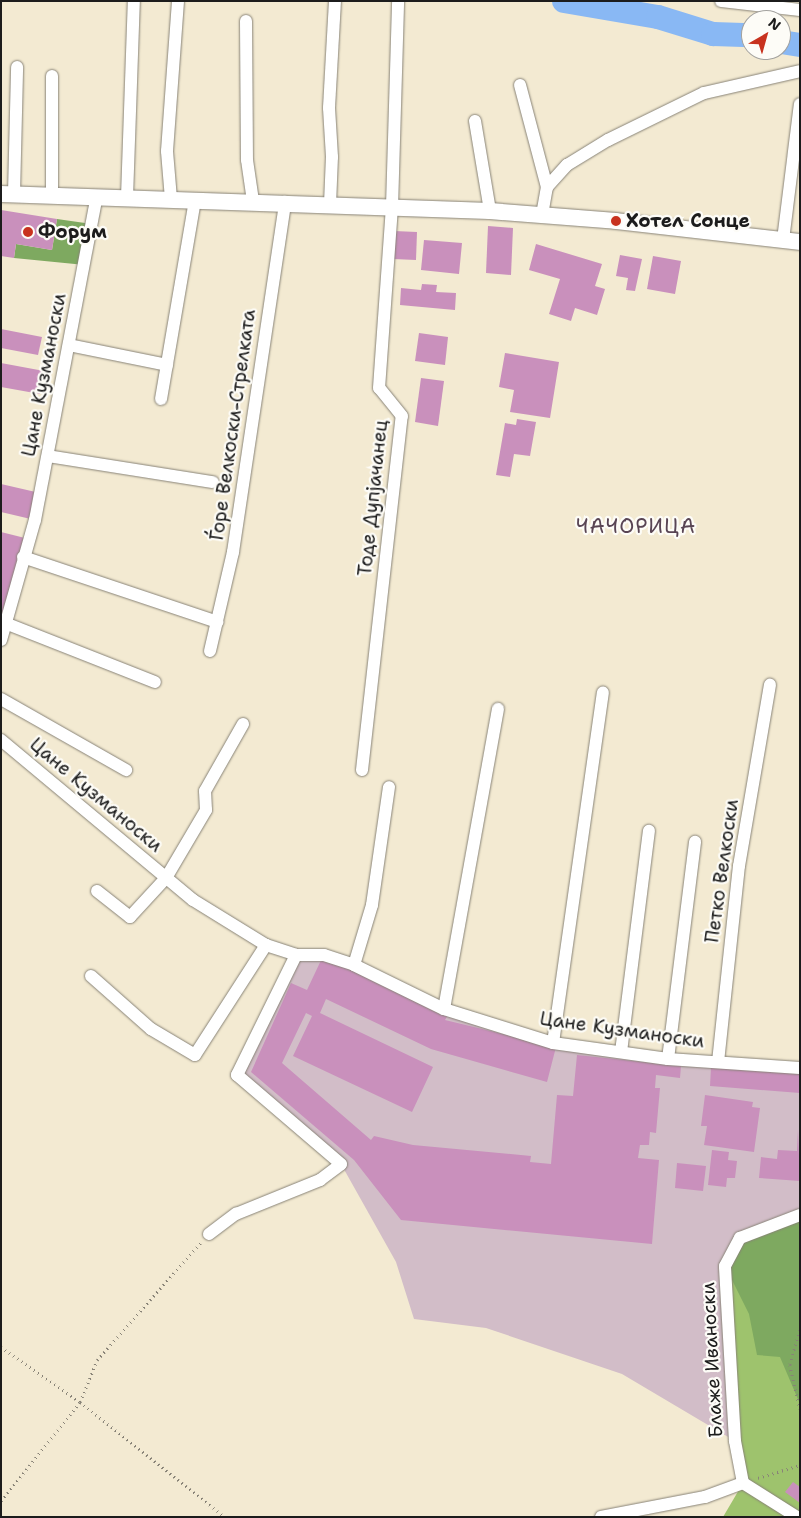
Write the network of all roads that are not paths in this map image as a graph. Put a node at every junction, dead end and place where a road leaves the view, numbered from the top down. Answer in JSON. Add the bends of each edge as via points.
{"nodes":[{"id":1,"x":134,"y":1,"type":"edge"},
{"id":2,"x":178,"y":1,"type":"edge"},
{"id":3,"x":335,"y":1,"type":"edge"},
{"id":4,"x":398,"y":1,"type":"edge"},
{"id":5,"x":721,"y":1,"type":"edge"},
{"id":6,"x":800,"y":10,"type":"edge"},
{"id":7,"x":246,"y":21,"type":"dead end"},
{"id":8,"x":17,"y":67,"type":"dead end"},
{"id":9,"x":800,"y":71,"type":"edge"},
{"id":10,"x":52,"y":76,"type":"dead end"},
{"id":11,"x":520,"y":85,"type":"dead end"},
{"id":12,"x":800,"y":104,"type":"edge"},
{"id":13,"x":475,"y":121,"type":"dead end"},
{"id":14,"x":547,"y":187,"type":"junction"},
{"id":15,"x":8,"y":194,"type":"edge"},
{"id":16,"x":52,"y":196,"type":"junction"},
{"id":17,"x":96,"y":198,"type":"junction"},
{"id":18,"x":126,"y":198,"type":"junction"},
{"id":19,"x":171,"y":199,"type":"junction"},
{"id":20,"x":195,"y":200,"type":"junction"},
{"id":21,"x":253,"y":201,"type":"junction"},
{"id":22,"x":285,"y":202,"type":"junction"},
{"id":23,"x":330,"y":204,"type":"junction"},
{"id":24,"x":392,"y":207,"type":"junction"},
{"id":25,"x":490,"y":211,"type":"junction"},
{"id":26,"x":542,"y":215,"type":"junction"},
{"id":27,"x":783,"y":240,"type":"junction"},
{"id":28,"x":800,"y":242,"type":"edge"},
{"id":29,"x":68,"y":345,"type":"junction"},
{"id":30,"x":166,"y":365,"type":"junction"},
{"id":31,"x":162,"y":400,"type":"dead end"},
{"id":32,"x":48,"y":456,"type":"junction"},
{"id":33,"x":213,"y":482,"type":"dead end"},
{"id":34,"x":23,"y":557,"type":"junction"},
{"id":35,"x":216,"y":622,"type":"junction"},
{"id":36,"x":6,"y":623,"type":"junction"},
{"id":37,"x":1,"y":640,"type":"edge"},
{"id":38,"x":210,"y":651,"type":"dead end"},
{"id":39,"x":155,"y":682,"type":"dead end"},
{"id":40,"x":770,"y":685,"type":"dead end"},
{"id":41,"x":603,"y":693,"type":"dead end"},
{"id":42,"x":1,"y":699,"type":"edge"},
{"id":43,"x":498,"y":709,"type":"dead end"},
{"id":44,"x":243,"y":724,"type":"dead end"},
{"id":45,"x":1,"y":740,"type":"edge"},
{"id":46,"x":126,"y":770,"type":"dead end"},
{"id":47,"x":362,"y":770,"type":"dead end"},
{"id":48,"x":389,"y":787,"type":"dead end"},
{"id":49,"x":649,"y":831,"type":"dead end"},
{"id":50,"x":695,"y":842,"type":"dead end"},
{"id":51,"x":166,"y":878,"type":"junction"},
{"id":52,"x":96,"y":891,"type":"dead end"},
{"id":53,"x":266,"y":945,"type":"junction"},
{"id":54,"x":296,"y":955,"type":"junction"},
{"id":55,"x":354,"y":965,"type":"junction"},
{"id":56,"x":91,"y":976,"type":"dead end"},
{"id":57,"x":444,"y":1009,"type":"junction"},
{"id":58,"x":553,"y":1043,"type":"junction"},
{"id":59,"x":621,"y":1052,"type":"junction"},
{"id":60,"x":668,"y":1059,"type":"junction"},
{"id":61,"x":718,"y":1062,"type":"junction"},
{"id":62,"x":800,"y":1068,"type":"edge"},
{"id":63,"x":800,"y":1215,"type":"edge"},
{"id":64,"x":209,"y":1234,"type":"road end"},
{"id":65,"x":743,"y":1483,"type":"junction"},
{"id":66,"x":601,"y":1517,"type":"edge"},
{"id":67,"x":797,"y":1517,"type":"edge"}],
"edges":[{"from":1,"to":18,"type":"street"},
{"from":2,"to":19,"type":"street","via":[[167,151]]},
{"from":3,"to":23,"type":"street","via":[[329,108]]},
{"from":4,"to":24,"type":"street","name":"Тоде Дупјачанец"},
{"from":5,"to":6,"type":"street"},
{"from":7,"to":21,"type":"street","via":[[246,160]]},
{"from":8,"to":15,"type":"street"},
{"from":9,"to":14,"type":"street","via":[[704,93],[608,140],[567,165]]},
{"from":10,"to":16,"type":"street"},
{"from":11,"to":14,"type":"street"},
{"from":12,"to":27,"type":"street"},
{"from":13,"to":25,"type":"street"},
{"from":14,"to":26,"type":"street"},
{"from":15,"to":16,"type":"street"},
{"from":16,"to":17,"type":"street"},
{"from":17,"to":18,"type":"street"},
{"from":17,"to":29,"type":"street","name":"Цане Кузманоски"},
{"from":18,"to":19,"type":"street"},
{"from":19,"to":20,"type":"street"},
{"from":20,"to":21,"type":"street"},
{"from":20,"to":30,"type":"street"},
{"from":21,"to":22,"type":"street"},
{"from":22,"to":23,"type":"street"},
{"from":22,"to":35,"type":"street","name":"Ѓоре Велкоски-Стрелката","via":[[233,552]]},
{"from":23,"to":24,"type":"street"},
{"from":24,"to":25,"type":"street"},
{"from":24,"to":47,"type":"street","name":"Тоде Дупјачанец","via":[[379,388],[402,416]]},
{"from":25,"to":26,"type":"street"},
{"from":26,"to":27,"type":"street"},
{"from":27,"to":28,"type":"street"},
{"from":29,"to":30,"type":"street"},
{"from":29,"to":32,"type":"street","name":"Цане Кузманоски"},
{"from":30,"to":31,"type":"street"},
{"from":32,"to":33,"type":"street"},
{"from":32,"to":34,"type":"street","name":"Цане Кузманоски"},
{"from":34,"to":35,"type":"street"},
{"from":34,"to":36,"type":"street","name":"Цане Кузманоски"},
{"from":35,"to":38,"type":"street","name":"Ѓоре Велкоски-Стрелката"},
{"from":36,"to":37,"type":"street","name":"Цане Кузманоски"},
{"from":36,"to":39,"type":"street"},
{"from":40,"to":61,"type":"street","name":"Петко Велкоски","via":[[739,866]]},
{"from":41,"to":58,"type":"street"},
{"from":42,"to":46,"type":"street","name":"Цане Кузманоски"},
{"from":43,"to":57,"type":"street"},
{"from":44,"to":51,"type":"street","name":"Цане Кузманоски","via":[[205,791],[206,810]]},
{"from":45,"to":51,"type":"street","name":"Цане Кузманоски"},
{"from":48,"to":55,"type":"street","via":[[372,905]]},
{"from":49,"to":59,"type":"street"},
{"from":50,"to":60,"type":"street","name":"Петко Велкоски"},
{"from":51,"to":52,"type":"street","name":"Цане Кузманоски","via":[[130,917]]},
{"from":51,"to":53,"type":"street","name":"Цане Кузманоски","via":[[193,900]]},
{"from":53,"to":54,"type":"street","name":"Цане Кузманоски"},
{"from":53,"to":56,"type":"street","via":[[194,1055],[151,1029]]},
{"from":54,"to":55,"type":"street","name":"Цане Кузманоски","via":[[324,955]]},
{"from":54,"to":64,"type":"street","via":[[237,1075],[341,1164],[320,1180],[236,1214]]},
{"from":55,"to":57,"type":"street","name":"Цане Кузманоски"},
{"from":57,"to":58,"type":"street","name":"Цане Кузманоски"},
{"from":58,"to":59,"type":"street","name":"Цане Кузманоски"},
{"from":59,"to":60,"type":"street","name":"Цане Кузманоски"},
{"from":60,"to":61,"type":"street","name":"Цане Кузманоски"},
{"from":61,"to":62,"type":"street","name":"Цане Кузманоски"},
{"from":63,"to":65,"type":"street","name":"Блаже Иваноски","via":[[740,1238],[725,1266],[735,1442]]},
{"from":65,"to":66,"type":"street","via":[[705,1498]]},
{"from":65,"to":67,"type":"street"}]}
